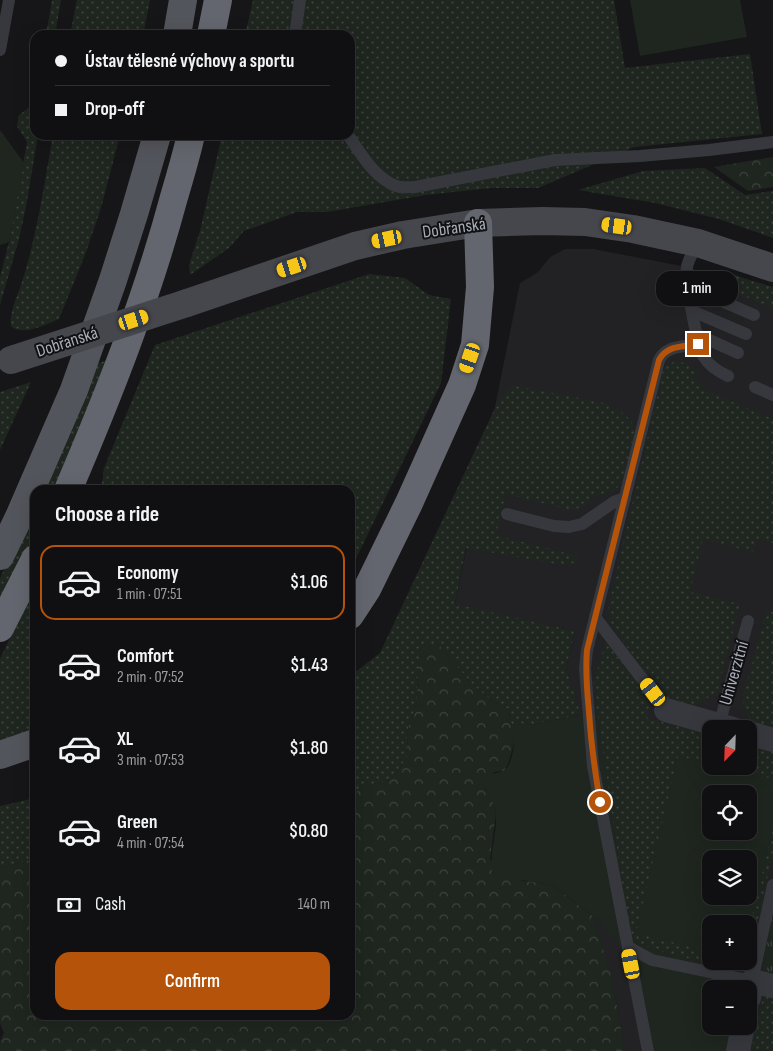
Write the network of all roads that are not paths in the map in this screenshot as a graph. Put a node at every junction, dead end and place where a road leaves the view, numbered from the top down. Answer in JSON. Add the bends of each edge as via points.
{"nodes":[{"id":1,"x":8,"y":0,"type":"edge"},
{"id":2,"x":184,"y":0,"type":"edge"},
{"id":3,"x":218,"y":0,"type":"edge"},
{"id":4,"x":300,"y":0,"type":"edge"},
{"id":5,"x":178,"y":30,"type":"edge"},
{"id":6,"x":212,"y":30,"type":"edge"},
{"id":7,"x":296,"y":30,"type":"edge"},
{"id":8,"x":0,"y":50,"type":"edge"},
{"id":9,"x":155,"y":140,"type":"edge"},
{"id":10,"x":190,"y":140,"type":"edge"},
{"id":11,"x":351,"y":140,"type":"edge"},
{"id":12,"x":773,"y":142,"type":"edge"},
{"id":13,"x":478,"y":223,"type":"junction"},
{"id":14,"x":698,"y":243,"type":"junction"},
{"id":15,"x":773,"y":268,"type":"edge"},
{"id":16,"x":688,"y":287,"type":"junction"},
{"id":17,"x":692,"y":311,"type":"junction"},
{"id":18,"x":754,"y":315,"type":"dead end"},
{"id":19,"x":746,"y":334,"type":"dead end"},
{"id":20,"x":697,"y":339,"type":"junction"},
{"id":21,"x":738,"y":352,"type":"dead end"},
{"id":22,"x":6,"y":362,"type":"edge"},
{"id":23,"x":728,"y":376,"type":"dead end"},
{"id":24,"x":755,"y":387,"type":"dead end"},
{"id":25,"x":773,"y":395,"type":"edge"},
{"id":26,"x":106,"y":400,"type":"junction"},
{"id":27,"x":33,"y":485,"type":"edge"},
{"id":28,"x":70,"y":485,"type":"edge"},
{"id":29,"x":90,"y":485,"type":"edge"},
{"id":30,"x":30,"y":492,"type":"edge"},
{"id":31,"x":625,"y":498,"type":"junction"},
{"id":32,"x":507,"y":514,"type":"dead end"},
{"id":33,"x":19,"y":517,"type":"junction"},
{"id":34,"x":0,"y":541,"type":"edge"},
{"id":35,"x":0,"y":556,"type":"edge"},
{"id":36,"x":30,"y":569,"type":"edge"},
{"id":37,"x":355,"y":607,"type":"edge"},
{"id":38,"x":595,"y":617,"type":"junction"},
{"id":39,"x":748,"y":621,"type":"dead end"},
{"id":40,"x":0,"y":628,"type":"edge"},
{"id":41,"x":666,"y":710,"type":"joint"},
{"id":42,"x":702,"y":720,"type":"edge"},
{"id":43,"x":727,"y":720,"type":"edge"},
{"id":44,"x":758,"y":736,"type":"edge"},
{"id":45,"x":773,"y":740,"type":"edge"},
{"id":46,"x":30,"y":745,"type":"edge"},
{"id":47,"x":0,"y":755,"type":"edge"},
{"id":48,"x":773,"y":885,"type":"edge"},
{"id":49,"x":628,"y":947,"type":"junction"},
{"id":50,"x":758,"y":989,"type":"edge"},
{"id":51,"x":741,"y":1035,"type":"edge"},
{"id":52,"x":648,"y":1051,"type":"edge"},
{"id":53,"x":738,"y":1051,"type":"edge"}],
"edges":[{"from":1,"to":8,"type":"lane"},
{"from":2,"to":5,"type":"main road"},
{"from":3,"to":6,"type":"highway"},
{"from":4,"to":7,"type":"lane"},
{"from":9,"to":27,"type":"main road","via":[[116,271],[74,390]]},
{"from":10,"to":26,"type":"highway","via":[[148,285]]},
{"from":11,"to":12,"type":"lane","via":[[371,168],[388,182],[415,187],[555,160],[640,156]]},
{"from":13,"to":14,"type":"street","name":"Dobřanská","via":[[585,222]]},
{"from":13,"to":22,"type":"street","name":"Dobřanská","bridge":true,"via":[[355,246]]},
{"from":13,"to":37,"type":"highway","via":[[480,294],[475,345],[462,385],[409,503]]},
{"from":14,"to":15,"type":"street","name":"Dobřanská"},
{"from":14,"to":16,"type":"lane","via":[[687,267]]},
{"from":16,"to":17,"type":"lane"},
{"from":16,"to":18,"type":"lane"},
{"from":17,"to":19,"type":"lane"},
{"from":17,"to":20,"type":"lane"},
{"from":20,"to":21,"type":"lane"},
{"from":20,"to":23,"type":"lane","via":[[704,358]]},
{"from":20,"to":31,"type":"lane","via":[[663,352],[659,360]]},
{"from":24,"to":25,"type":"lane"},
{"from":26,"to":28,"type":"highway"},
{"from":26,"to":29,"type":"highway"},
{"from":30,"to":33,"type":"main road"},
{"from":31,"to":32,"type":"lane","via":[[582,524],[569,527]]},
{"from":31,"to":38,"type":"lane"},
{"from":33,"to":34,"type":"main road"},
{"from":33,"to":35,"type":"main road"},
{"from":36,"to":40,"type":"highway"},
{"from":38,"to":41,"type":"lane"},
{"from":38,"to":49,"type":"lane","via":[[585,668],[594,766]]},
{"from":39,"to":43,"type":"lane","name":"Univerzitní"},
{"from":41,"to":42,"type":"street","name":"Univerzitní"},
{"from":44,"to":45,"type":"street"},
{"from":46,"to":47,"type":"main road"},
{"from":48,"to":50,"type":"lane"},
{"from":49,"to":50,"type":"lane","via":[[652,960]]},
{"from":49,"to":52,"type":"lane"},
{"from":51,"to":53,"type":"street"}]}
